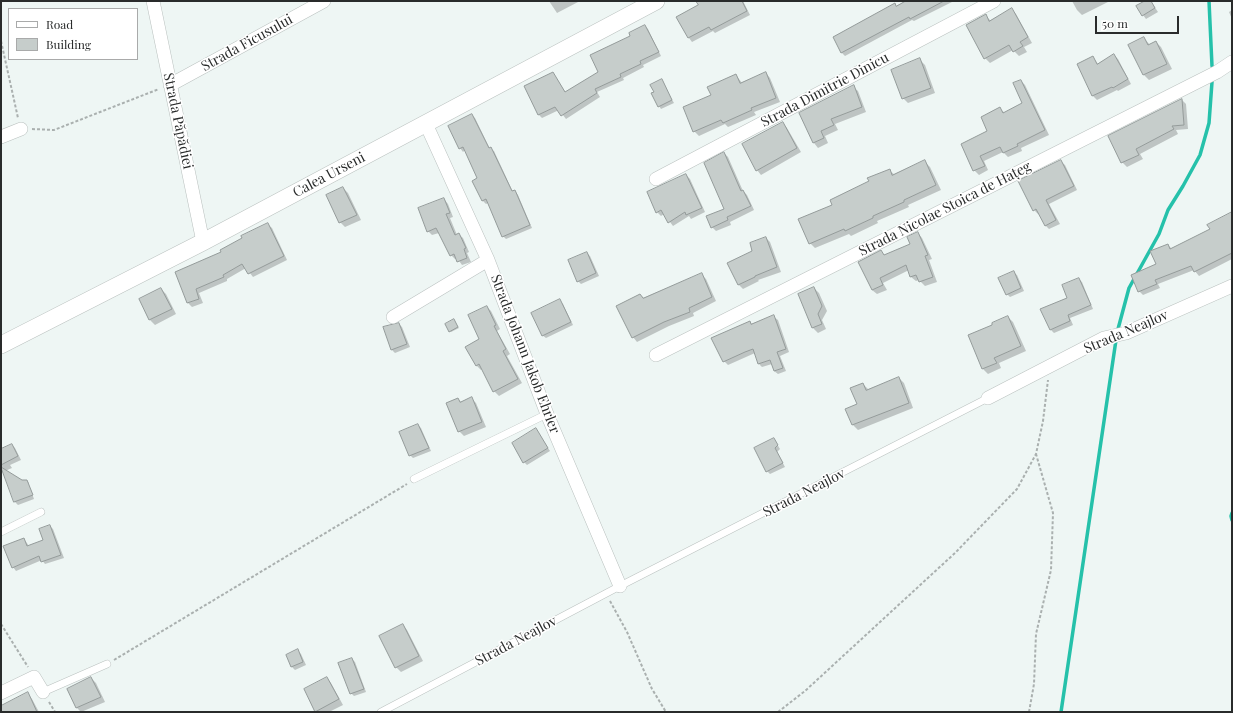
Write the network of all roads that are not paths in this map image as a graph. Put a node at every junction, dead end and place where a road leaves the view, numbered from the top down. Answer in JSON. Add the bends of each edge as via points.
{"nodes":[{"id":1,"x":153,"y":1,"type":"edge"},
{"id":2,"x":324,"y":1,"type":"edge"},
{"id":3,"x":656,"y":1,"type":"edge"},
{"id":4,"x":994,"y":1,"type":"edge"},
{"id":5,"x":1232,"y":62,"type":"edge"},
{"id":6,"x":170,"y":85,"type":"junction"},
{"id":7,"x":426,"y":124,"type":"junction"},
{"id":8,"x":21,"y":129,"type":"road end"},
{"id":9,"x":1,"y":138,"type":"edge"},
{"id":10,"x":656,"y":179,"type":"dead end"},
{"id":11,"x":203,"y":242,"type":"junction"},
{"id":12,"x":488,"y":260,"type":"junction"},
{"id":13,"x":1232,"y":286,"type":"edge"},
{"id":14,"x":393,"y":317,"type":"dead end"},
{"id":15,"x":1,"y":345,"type":"edge"},
{"id":16,"x":656,"y":355,"type":"dead end"},
{"id":17,"x":988,"y":398,"type":"joint"},
{"id":18,"x":547,"y":414,"type":"junction"},
{"id":19,"x":414,"y":479,"type":"road end"},
{"id":20,"x":41,"y":512,"type":"dead end"},
{"id":21,"x":1,"y":532,"type":"edge"},
{"id":22,"x":620,"y":586,"type":"junction"},
{"id":23,"x":107,"y":664,"type":"road end"},
{"id":24,"x":43,"y":692,"type":"joint"},
{"id":25,"x":1,"y":693,"type":"edge"},
{"id":26,"x":381,"y":712,"type":"edge"}],
"edges":[{"from":1,"to":6,"type":"street","name":"Strada Păpădiei"},
{"from":2,"to":6,"type":"street","name":"Strada Ficusului"},
{"from":3,"to":7,"type":"street","name":"Calea Urseni"},
{"from":4,"to":10,"type":"street","name":"Strada Dimitrie Dinicu"},
{"from":5,"to":16,"type":"street","name":"Strada Nicolae Stoica de Hațeg","via":[[1218,72]]},
{"from":6,"to":11,"type":"street","name":"Strada Păpădiei"},
{"from":7,"to":11,"type":"street","name":"Calea Urseni"},
{"from":7,"to":12,"type":"street","name":"Strada Johann Jakob Ehrler"},
{"from":8,"to":9,"type":"street"},
{"from":11,"to":15,"type":"street","name":"Calea Urseni"},
{"from":12,"to":14,"type":"street"},
{"from":12,"to":18,"type":"street","name":"Strada Johann Jakob Ehrler"},
{"from":13,"to":17,"type":"street","name":"Strada Neajlov","via":[[1126,333],[1104,338]]},
{"from":17,"to":22,"type":"lane","name":"Strada Neajlov"},
{"from":18,"to":19,"type":"lane"},
{"from":18,"to":22,"type":"street","name":"Strada Johann Jakob Ehrler"},
{"from":20,"to":21,"type":"lane"},
{"from":22,"to":26,"type":"lane","name":"Strada Neajlov"},
{"from":23,"to":24,"type":"lane"},
{"from":24,"to":25,"type":"street","via":[[34,677]]}]}
